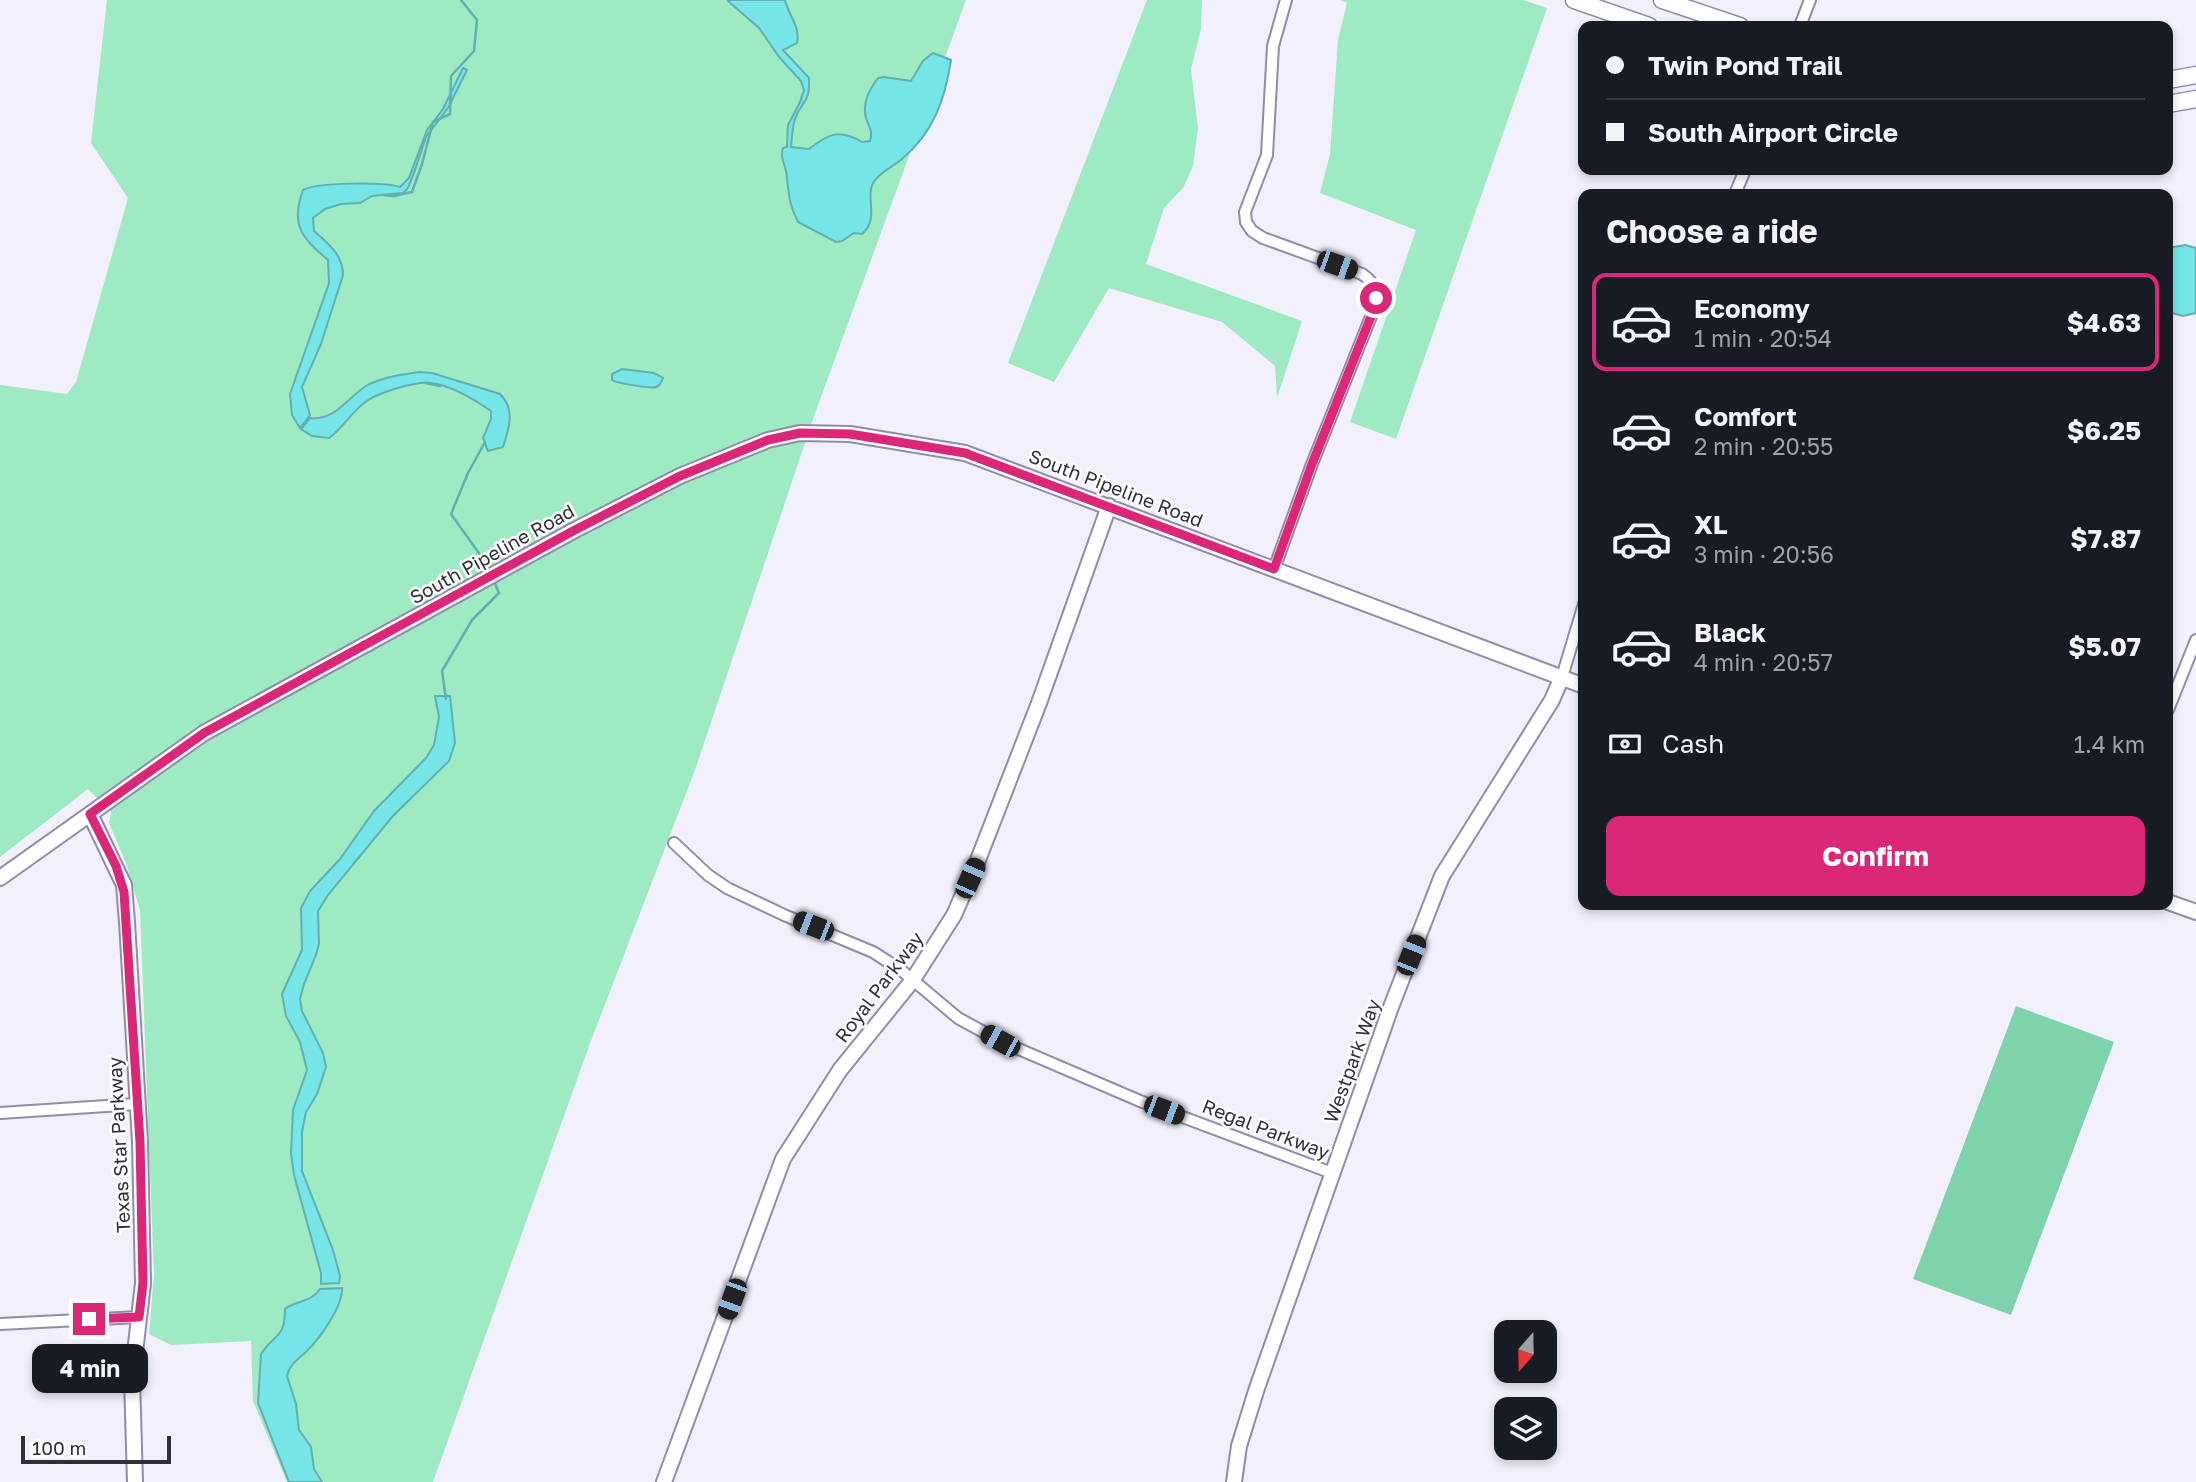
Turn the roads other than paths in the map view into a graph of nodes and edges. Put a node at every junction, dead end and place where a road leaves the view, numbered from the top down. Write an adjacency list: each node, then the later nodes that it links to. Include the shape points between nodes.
1 (1286, 0): 13 (street, via 1273,46 1268,155 1245,222 1263,238 1371,279 1376,298)
2 (1574, 0): 5 (main road)
3 (1662, 0): 6 (main road)
4 (1810, 0): 7 (street)
5 (1635, 21)
6 (1725, 21)
7 (1802, 21)
8 (2196, 75): 9 (main road)
9 (2173, 79)
10 (2196, 99): 11 (main road)
11 (2173, 103)
12 (1110, 506): 13 (street, South Pipeline Road); 19 (street, South Pipeline Road, via 965,453 877,437 816,432 768,440 680,476 573,531 204,733); 24 (street, Royal Parkway, via 978,860 954,915)
13 (1274, 569): 16 (street, South Pipeline Road)
14 (1578, 624): 16 (street)
15 (2196, 640): 18 (street)
16 (1562, 677): 17 (street, South Pipeline Road); 27 (street, Westpark Way, via 1442,876)
17 (1578, 683)
18 (2173, 698)
19 (90, 814): 21 (street, South Pipeline Road); 25 (street, Texas Star Parkway, via 124,885)
20 (674, 843): 24 (street, Regal Parkway, via 727,888 873,952)
21 (0, 878)
22 (2173, 904): 23 (street)
23 (2196, 912)
24 (912, 981): 27 (street, Regal Parkway, via 958,1018 1000,1041 1140,1101); 31 (street, Royal Parkway, via 840,1070 783,1160)
25 (137, 1104): 26 (street); 28 (street, Texas Star Parkway, via 143,1283)
26 (0, 1113)
27 (1332, 1173): 32 (street, Westpark Way, via 1257,1388 1239,1446)
28 (139, 1317): 29 (street); 30 (street, Texas Star Parkway, via 132,1379)
29 (0, 1324)
30 (135, 1482)
31 (664, 1482)
32 (1234, 1482)

